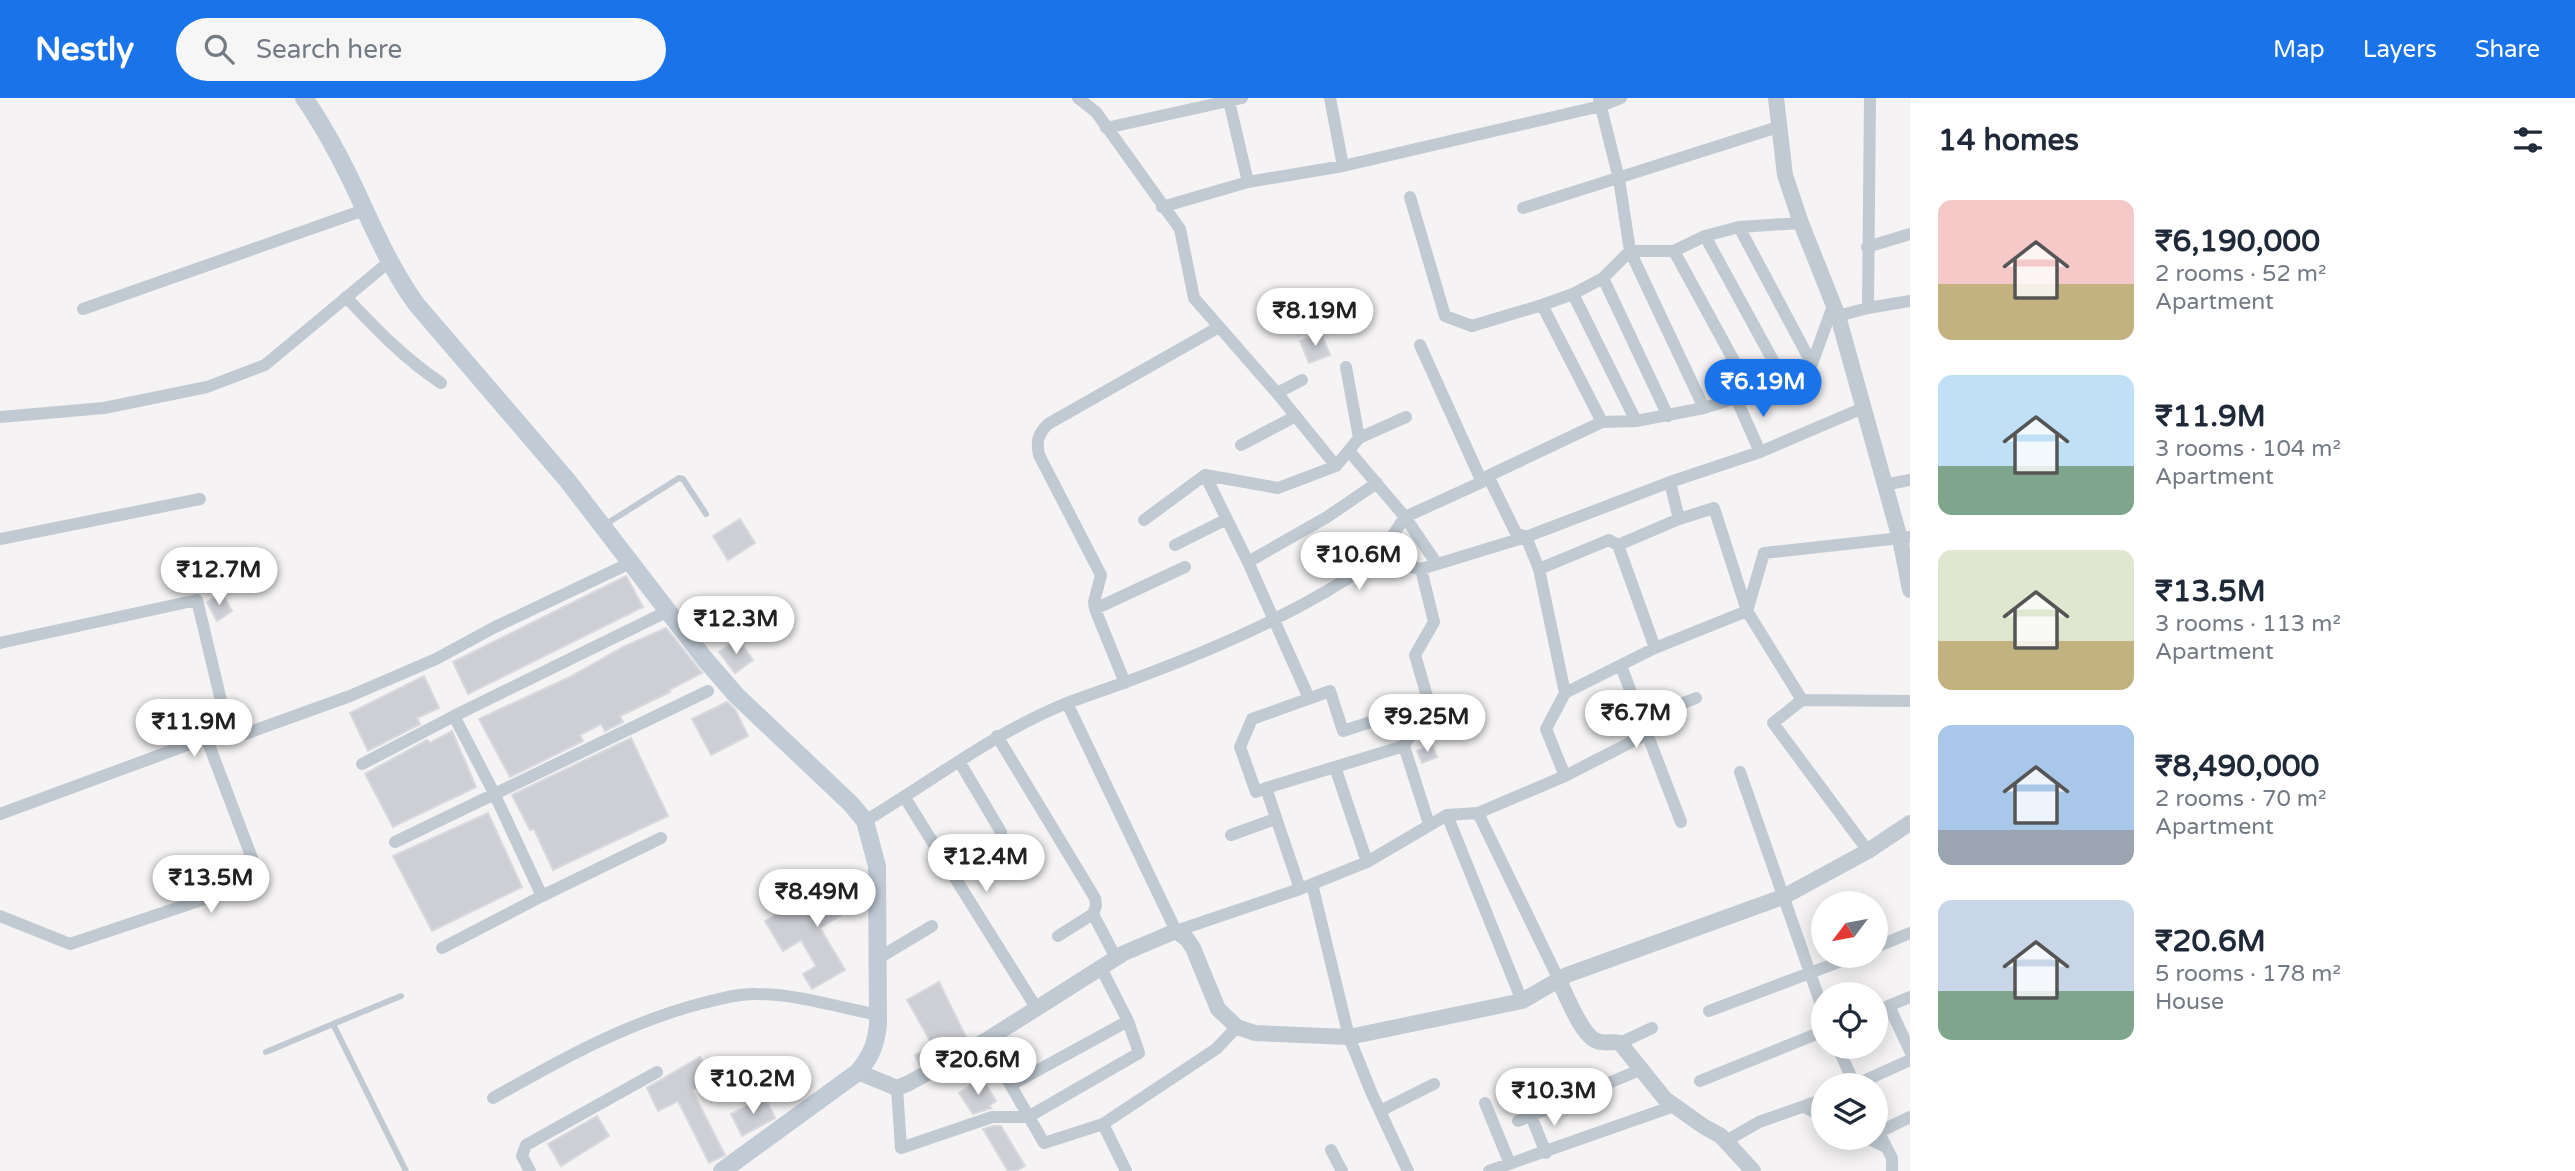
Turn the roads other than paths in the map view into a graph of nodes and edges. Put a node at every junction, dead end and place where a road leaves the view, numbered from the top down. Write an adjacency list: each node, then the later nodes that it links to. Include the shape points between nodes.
1 (304, 98): 17 (main road, via 349,174)
2 (1078, 98): 10 (street, via 1096,112)
3 (1330, 98): 11 (street)
4 (1621, 98): 8 (street)
5 (1776, 98): 9 (street)
6 (1870, 98): 22 (street)
7 (1235, 100): 10 (street); 13 (street)
8 (1600, 102): 11 (street); 12 (street)
9 (1778, 127): 12 (street); 18 (street, via 1785,175)
10 (1106, 128): 15 (street)
11 (1343, 166): 13 (street)
12 (1619, 179): 16 (street); 23 (street)
13 (1248, 182): 15 (street)
14 (1410, 197): 30 (street, via 1446,316 1472,326)
15 (1162, 207): 34 (street, via 1180,229 1194,298)
16 (1522, 208)
17 (364, 210): 25 (main road); 32 (street)
18 (1801, 223): 19 (street); 33 (street)
19 (1739, 227): 21 (street); 36 (street)
20 (1910, 234): 22 (street)
21 (1705, 236): 24 (street); 38 (street)
22 (1867, 247): 31 (street)
23 (1630, 251): 24 (street); 26 (street); 44 (street)
24 (1674, 251): 41 (street)
25 (390, 261): 28 (street); 69 (main road, via 417,305 567,480)
26 (1603, 278): 27 (street); 48 (street)
27 (1573, 294): 30 (street); 50 (street)
28 (346, 297): 40 (street, via 386,340); 46 (street, via 265,365 207,387 104,408)
29 (1910, 301): 31 (street)
30 (1542, 305): 51 (street)
31 (1868, 308): 33 (street)
32 (83, 309)
33 (1836, 310): 36 (street); 45 (street)
34 (1219, 327): 42 (street); 83 (street, via 1048,424 1040,433 1036,443 1039,455 1101,575)
35 (1420, 345): 58 (street)
36 (1812, 364): 38 (street)
37 (1346, 368): 52 (street)
38 (1782, 377): 41 (street)
39 (1302, 380): 42 (street)
40 (441, 383)
41 (1751, 392): 43 (street)
42 (1277, 393): 47 (street)
43 (1736, 398): 44 (street); 55 (street)
44 (1704, 408): 48 (street)
45 (1863, 408): 55 (street); 62 (street)
46 (0, 416)
47 (1296, 416): 53 (street); 56 (street)
48 (1668, 416): 50 (street)
49 (1406, 417): 52 (street)
50 (1636, 421): 51 (street)
51 (1602, 422): 58 (street)
52 (1359, 438): 54 (street)
53 (1241, 444)
54 (1349, 451): 56 (street); 61 (street)
55 (1760, 452): 60 (street)
56 (1336, 466): 57 (street, via 1278,488)
57 (1205, 475): 67 (street); 68 (street)
58 (1485, 479): 65 (street); 70 (street, via 1516,533)
59 (1910, 480): 62 (street)
60 (1670, 482): 66 (street); 70 (street)
61 (1377, 483): 65 (street); 76 (street)
62 (1884, 485): 71 (street)
63 (200, 499): 72 (street)
64 (706, 514): 69 (lane, via 679,478)
65 (1405, 517): 75 (street); 78 (street)
66 (1679, 519): 74 (street); 85 (street, via 1714,508)
67 (1144, 520)
68 (1226, 520): 73 (street); 76 (street)
69 (601, 527): 77 (main road)
70 (1526, 537): 78 (street); 81 (street)
71 (1905, 538): 82 (street); 85 (street, via 1764,553)
72 (0, 539)
73 (1175, 545)
74 (1618, 545): 81 (street, via 1609,540); 88 (street)
75 (1376, 559): 80 (street); 86 (street, via 1334,589)
76 (1248, 562): 86 (street)
77 (630, 563): 84 (main road); 101 (street, via 350,696 245,734)
78 (1437, 564): 80 (street)
79 (1185, 566): 83 (street)
80 (1421, 569): 98 (street, via 1434,622 1415,655)
81 (1539, 569): 92 (street)
82 (1910, 590)
83 (1095, 609): 90 (street)
84 (668, 611): 99 (street); 118 (main road, via 736,695)
85 (1748, 611): 88 (street); 95 (street)
86 (1274, 620): 90 (street); 93 (street)
87 (0, 643): 101 (street, via 197,600)
88 (1655, 648): 89 (street)
89 (1621, 666): 92 (street); 100 (street)
90 (1125, 683): 97 (street)
91 (708, 691): 112 (street)
92 (1565, 693): 110 (street, via 1546,729)
93 (1310, 698): 98 (street, via 1330,691 1343,731); 111 (street, via 1252,719 1240,747 1256,792)
94 (1696, 698): 100 (street)
95 (1802, 700): 96 (street); 126 (street, via 1773,723)
96 (1910, 701)
97 (1067, 703): 103 (street); 134 (street)
98 (1429, 703): 105 (street)
99 (454, 716): 107 (street); 112 (street)
100 (1641, 720): 102 (street)
101 (228, 730): 104 (street)
102 (1647, 734): 110 (street); 119 (street)
103 (998, 736): 106 (street); 131 (street, via 1095,898)
104 (206, 737): 115 (street); 132 (street, via 255,866 249,884 70,944)
105 (1404, 746): 108 (street); 120 (street)
106 (959, 761): 113 (street); 122 (street)
107 (362, 764)
108 (1335, 767): 111 (street); 127 (street)
109 (1741, 772): 130 (street)
110 (1565, 775): 114 (street)
111 (1266, 788): 117 (street)
112 (494, 793): 125 (street); 129 (street)
113 (905, 798): 118 (street); 150 (street)
114 (1478, 813): 116 (street); 144 (street)
115 (0, 814)
116 (1447, 815): 120 (street); 148 (street)
117 (1275, 819): 123 (street); 128 (street)
118 (866, 821): 140 (main road, via 877,866)
119 (1681, 822)
120 (1429, 824): 127 (street)
121 (1907, 829): 126 (street)
122 (1001, 832)
123 (1231, 835)
124 (661, 838): 129 (street)
125 (395, 842)
126 (1868, 850): 130 (street)
127 (1367, 862): 128 (street)
128 (1306, 886): 134 (street); 159 (street)
129 (542, 896): 138 (street)
130 (1783, 897): 143 (street); 144 (street)
131 (1093, 914): 136 (street); 139 (street)
132 (0, 916)
133 (932, 926): 140 (street)
134 (1176, 931): 139 (street); 156 (street, via 1193,948 1218,1010)
135 (1910, 933): 137 (street)
136 (1058, 936)
137 (1888, 942)
138 (442, 948)
139 (1116, 958): 141 (street)
140 (877, 959): 152 (main road)
141 (1101, 968): 150 (street); 154 (street)
142 (1824, 968): 143 (street)
143 (1808, 974): 145 (street); 151 (street)
144 (1559, 980): 148 (street); 161 (street, via 1586,1033 1602,1043)
145 (1811, 982)
146 (401, 996): 155 (lane)
147 (1910, 997): 149 (street)
148 (1522, 1001): 159 (street)
149 (1888, 1006)
150 (1037, 1009): 160 (street)
151 (1709, 1011)
152 (878, 1014): 167 (main road, via 876,1042); 173 (street, via 775,995 753,993 721,999 666,1013 571,1054)
153 (1888, 1017): 162 (street)
154 (1129, 1021): 171 (street); 180 (street, via 1139,1053)
155 (333, 1024): 163 (lane); 192 (lane)
156 (1237, 1027): 159 (street); 184 (street, via 1216,1049)
157 (1652, 1028): 161 (street)
158 (1811, 1036): 169 (street)
159 (1349, 1037): 179 (street)
160 (985, 1041): 171 (street); 172 (street)
161 (1620, 1043): 165 (street)
162 (1910, 1051)
163 (265, 1052)
164 (1910, 1060): 168 (street)
165 (1642, 1069): 176 (street); 181 (street)
166 (656, 1072): 193 (street, via 526,1145 522,1156)
167 (858, 1072): 172 (street); 194 (main road)
168 (1881, 1073)
169 (1700, 1081)
170 (1434, 1083): 179 (street)
171 (1011, 1085): 180 (street)
172 (897, 1088): 180 (street, via 901,1148 992,1117)
173 (493, 1098)
174 (1485, 1103): 190 (street)
175 (1811, 1104): 177 (street)
176 (1674, 1106): 186 (street); 189 (street)
177 (1804, 1107): 178 (street); 186 (street, via 1759,1122)
178 (1811, 1110)
179 (1380, 1111): 197 (street)
180 (1028, 1116): 184 (street, via 1044,1143)
181 (1531, 1116): 183 (street); 189 (street)
182 (1910, 1117): 185 (street)
183 (1518, 1121)
184 (1103, 1124): 195 (street)
185 (1888, 1126)
186 (1726, 1141): 191 (street)
187 (1888, 1149): 199 (street)
188 (1331, 1150): 196 (street)
189 (1546, 1153): 190 (street)
190 (1510, 1164): 198 (street)
191 (1748, 1169)
192 (406, 1171)
193 (530, 1171)
194 (722, 1171)
195 (1126, 1171)
196 (1342, 1171)
197 (1408, 1171)
198 (1489, 1171)
199 (1892, 1171)

